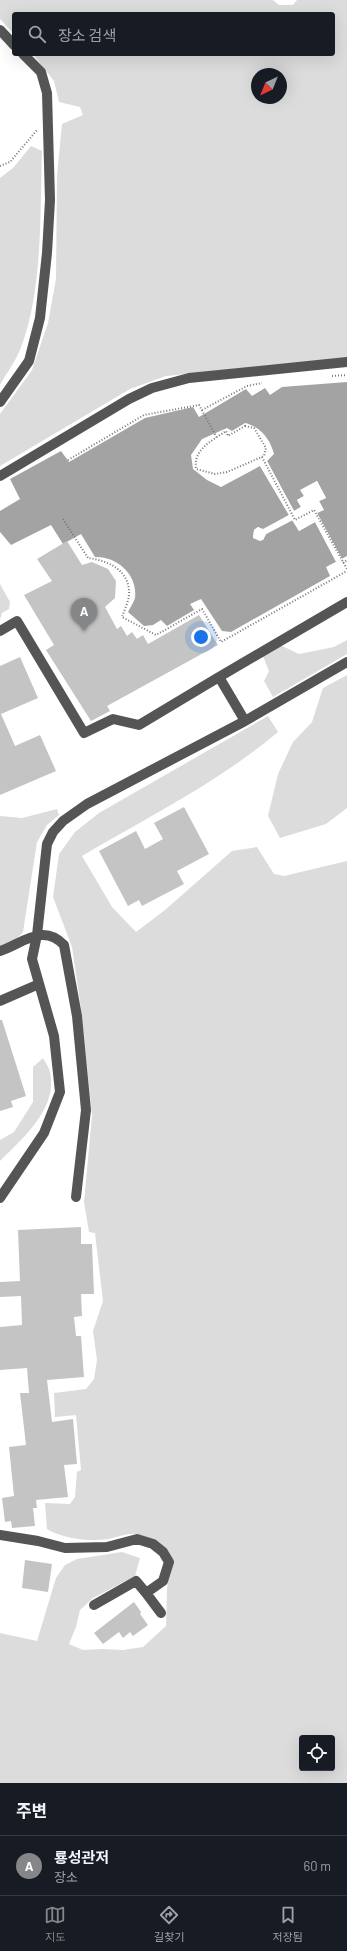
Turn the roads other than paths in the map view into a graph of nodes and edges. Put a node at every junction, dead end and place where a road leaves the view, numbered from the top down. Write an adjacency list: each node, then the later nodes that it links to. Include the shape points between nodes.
1 (0, 30): 2 (lane)
2 (12, 43)
3 (25, 56): 5 (lane, via 40,72 47,93 50,208 47,253 40,318 29,361)
4 (347, 362): 6 (lane, via 189,378 152,388 129,399)
5 (0, 402)
6 (0, 476)
7 (347, 602): 10 (lane)
8 (0, 631): 10 (lane, via 18,621 84,732 113,719 139,725)
9 (347, 662): 11 (lane)
10 (219, 677): 11 (lane)
11 (245, 721): 12 (lane, via 88,804 63,821 46,844)
12 (37, 935): 13 (lane); 14 (lane, via 32,959); 16 (lane, via 47,933 58,938 64,945 77,1016 86,1110)
13 (0, 950)
14 (39, 984): 15 (lane); 17 (lane, via 54,1036 60,1092 44,1133)
15 (0, 1000)
16 (76, 1197)
17 (0, 1198)
18 (0, 1535): 19 (lane, via 38,1540 65,1548 107,1547 137,1539 153,1544 163,1552 169,1562 163,1581)
19 (146, 1593): 20 (lane, via 136,1581); 21 (lane)
20 (94, 1605)
21 (161, 1613)

